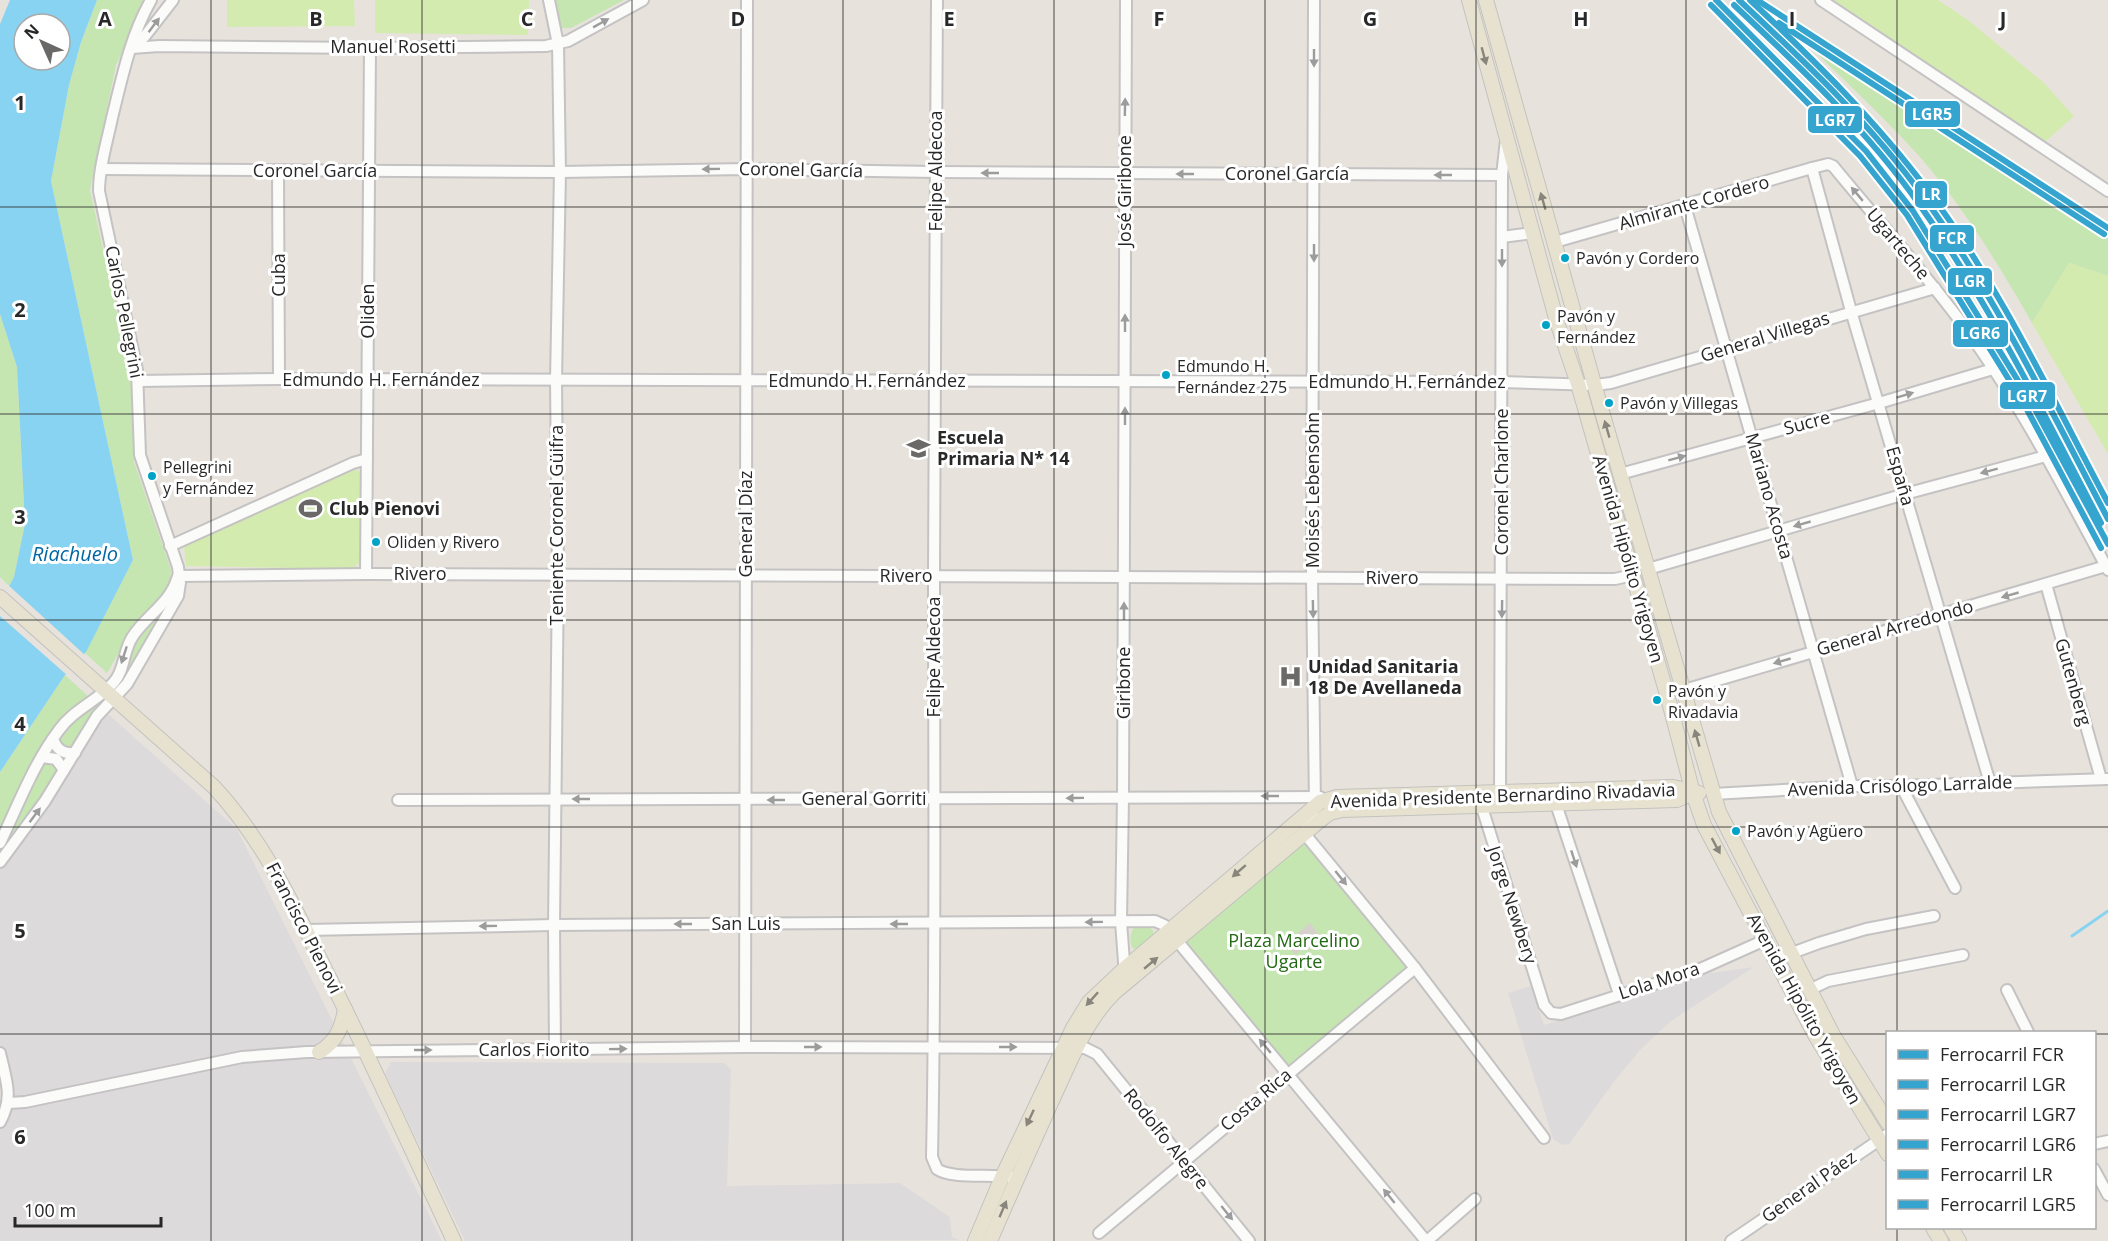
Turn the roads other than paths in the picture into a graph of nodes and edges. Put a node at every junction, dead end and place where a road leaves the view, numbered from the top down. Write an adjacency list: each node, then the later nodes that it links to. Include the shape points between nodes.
1 (151, 0): 13 (street, Carlos Pellegrini)
2 (173, 0): 13 (street, Carlos Pellegrini, one-way to 2)
3 (549, 0): 12 (street, Teniente Coronel Güifra)
4 (643, 0): 12 (street, Manuel Rosetti, one-way to 4)
5 (747, 0): 19 (street, General Díaz)
6 (937, 0): 23 (street, Felipe Aldecoa)
7 (1126, 0): 24 (street, José Giribone, one-way to 7)
8 (1314, 0): 25 (street, Moisés Lebensohn, one-way to 25)
9 (1469, 0): 15 (main road, Avenida Hipólito Yrigoyen, one-way to 15)
10 (1486, 0): 31 (main road, Avenida Hipólito Yrigoyen, one-way to 10)
11 (1821, 0): 27 (street)
12 (558, 44): 14 (street, Manuel Rosetti); 22 (street, Teniente Coronel Güifra)
13 (132, 48): 14 (street, Manuel Rosetti); 18 (street, Carlos Pellegrini)
14 (370, 48): 21 (street, Oliden)
15 (1506, 136): 26 (street, Coronel Charlone); 29 (main road, Avenida Hipólito Yrigoyen)
16 (1833, 166): 17 (street, Almirante Cordero); 32 (street, Ugarteche, one-way to 16)
17 (1812, 168): 28 (street, Almirante Cordero); 33 (street, España)
18 (101, 169): 20 (street, Coronel García); 39 (street, Carlos Pellegrini, via 99,191)
19 (747, 169): 22 (street, Coronel García, one-way to 22); 23 (street, Coronel García); 40 (street, General Díaz)
20 (278, 171): 21 (street, Coronel García); 36 (street, Cuba)
21 (368, 171): 22 (street, Coronel García); 37 (street, Oliden)
22 (560, 172): 38 (street, Teniente Coronel Güifra)
23 (936, 172): 24 (street, Coronel García, one-way to 23); 41 (street, Felipe Aldecoa)
24 (1124, 173): 25 (street, Coronel García, one-way to 24); 42 (street, José Giribone, one-way to 24)
25 (1314, 174): 26 (street, Coronel García, one-way to 25); 43 (street, Moisés Lebensohn, one-way to 43)
26 (1502, 175): 30 (street, Coronel Charlone)
27 (2108, 191)
28 (1685, 206): 31 (street, Almirante Cordero); 34 (street, Mariano Acosta)
29 (1533, 233): 30 (street); 45 (main road, Avenida Hipólito Yrigoyen)
30 (1502, 237): 44 (street, Coronel Charlone, one-way to 44)
31 (1555, 242): 46 (main road, Avenida Hipólito Yrigoyen)
32 (1935, 288): 33 (street, General Villegas); 35 (street, Ugarteche)
33 (1851, 311): 34 (street, General Villegas); 47 (street, España)
34 (1727, 349): 46 (street, General Villegas); 48 (street, Mariano Acosta)
35 (1993, 369): 47 (street, Sucre, one-way to 35); 49 (street, Ugarteche)
36 (279, 379): 37 (street, Edmundo H. Fernández); 39 (street, Edmundo H. Fernández)
37 (368, 380): 38 (street, Edmundo H. Fernández); 50 (street, Oliden)
38 (556, 380): 40 (street, Edmundo H. Fernández); 58 (street, Teniente Coronel Güifra)
39 (139, 381): 54 (street, Carlos Pellegrini, via 140,455)
40 (746, 381): 41 (street, Edmundo H. Fernández); 61 (street, General Díaz)
41 (935, 381): 42 (street, Edmundo H. Fernández); 62 (street, Felipe Aldecoa)
42 (1125, 382): 43 (street, Edmundo H. Fernández); 63 (street, Giribone, one-way to 42)
43 (1313, 382): 44 (street, Edmundo H. Fernández); 64 (street, Moisés Lebensohn)
44 (1502, 382): 45 (street, Edmundo H. Fernández); 65 (street, Coronel Charlone)
45 (1578, 384): 46 (street, Edmundo H. Fernández); 59 (main road, Avenida Hipólito Yrigoyen)
46 (1595, 385): 51 (main road, Avenida Hipólito Yrigoyen, one-way to 46)
47 (1879, 403): 48 (street, Sucre); 52 (street, España)
48 (1752, 438): 51 (street, Sucre, one-way to 48); 53 (street, Mariano Acosta)
49 (2046, 456): 52 (street, one-way to 52); 56 (street, Ugarteche)
50 (367, 459): 54 (street); 57 (street, Oliden)
51 (1620, 474): 55 (main road, Avenida Hipólito Yrigoyen)
52 (1905, 494): 53 (street, one-way to 53); 68 (street, España)
53 (1779, 530): 55 (street); 71 (street, Mariano Acosta)
54 (170, 546): 60 (street, Carlos Pellegrini)
55 (1648, 568): 72 (main road, Avenida Hipólito Yrigoyen)
56 (2107, 568): 66 (street, General Arredondo)
57 (366, 574): 58 (street, Rivero); 60 (street, Rivero)
58 (558, 575): 61 (street, Rivero); 85 (street, Teniente Coronel Güifra)
59 (1633, 575): 65 (street, Rivero, via 1615,579); 82 (main road, Avenida Hipólito Yrigoyen)
60 (178, 576): 69 (street, Carlos Pellegrini, via 172,592); 70 (street, Carlos Pellegrini, via 178,596)
61 (745, 576): 62 (street, Rivero); 88 (street, General Díaz)
62 (934, 576): 63 (street, Rivero); 86 (street, Felipe Aldecoa)
63 (1124, 577): 64 (street, Rivero); 84 (street, Giribone, one-way to 63)
64 (1312, 578): 65 (street, Rivero); 89 (street, Moisés Lebensohn, one-way to 89)
65 (1502, 579): 91 (street, Coronel Charlone, one-way to 91)
66 (2046, 584): 68 (street, General Arredondo, one-way to 68); 78 (street, Gutenberg)
67 (0, 597): 73 (main road, Francisco Pienovi)
68 (1940, 615): 71 (street, General Arredondo); 79 (street, España)
69 (134, 635): 70 (street, via 147,636); 73 (street, Carlos Pellegrini, one-way to 73)
70 (148, 646): 73 (street, Carlos Pellegrini, via 127,684)
71 (1813, 652): 72 (street, General Arredondo, one-way to 72); 80 (street, Mariano Acosta)
72 (1684, 690): 83 (main road, Avenida Hipólito Yrigoyen, one-way to 72)
73 (111, 694): 74 (street, Carlos Pellegrini, via 72,716); 75 (street, Carlos Pellegrini); 102 (main road, Francisco Pienovi, via 230,805 267,857)
74 (53, 739): 75 (street, via 61,751); 76 (street, Carlos Pellegrini)
75 (75, 753): 77 (street, Carlos Pellegrini)
76 (42, 757): 77 (street, via 56,759); 94 (street, Carlos Pellegrini)
77 (64, 770): 95 (street, Carlos Pellegrini, one-way to 77)
78 (2104, 779): 79 (street, Avenida Crisólogo Larralde)
79 (1990, 783): 81 (street, Avenida Crisólogo Larralde)
80 (1852, 786): 81 (street, Avenida Crisólogo Larralde); 83 (street, Avenida Crisólogo Larralde)
81 (1901, 786): 96 (street)
82 (1692, 793): 83 (main road, Avenida Crisólogo Larralde); 91 (main road, Avenida Presidente Bernardino Rivadavia, via 1673,787); 92 (main road, Avenida Presidente Bernardino Rivadavia, via 1677,800); 104 (main road, Avenida Hipólito Yrigoyen, one-way to 104, via 1704,825)
83 (1713, 794): 105 (main road, Avenida Hipólito Yrigoyen)
84 (1123, 797): 86 (street, General Gorriti, one-way to 86); 89 (street, General Gorriti, one-way to 84); 98 (street, Giribone)
85 (556, 799): 87 (street, General Gorriti); 88 (street, General Gorriti, one-way to 85); 101 (street, Teniente Coronel Güifra)
86 (935, 799): 88 (street, General Gorriti, one-way to 88); 100 (street, Felipe Aldecoa)
87 (398, 800)
88 (745, 800): 99 (street, General Díaz)
89 (1320, 800): 90 (main road, Avenida Presidente Bernardino Rivadavia); 93 (street, Moisés Lebensohn); 103 (main road, Avenida Presidente Bernardino Rivadavia, one-way to 103)
90 (1480, 800): 91 (main road, Avenida Presidente Bernardino Rivadavia); 93 (main road, Avenida Presidente Bernardino Rivadavia, via 1336,811); 115 (street, Jorge Newbery, via 1544,1005)
91 (1500, 800): 92 (main road, Avenida Presidente Bernardino Rivadavia)
92 (1556, 804): 113 (street, one-way to 113)
93 (1304, 833): 103 (main road, Avenida Presidente Bernardino Rivadavia); 108 (street, one-way to 108)
94 (0, 843)
95 (0, 862)
96 (1955, 888)
97 (1934, 916): 105 (street, via 1866,929)
98 (1120, 921): 100 (street, San Luis, one-way to 100); 103 (street, San Luis, via 1155,921); 109 (street, Giribone)
99 (745, 924): 100 (street, San Luis, one-way to 99); 101 (street, San Luis, one-way to 101); 117 (street, General Díaz)
100 (933, 924): 118 (street, Felipe Aldecoa)
101 (554, 925): 102 (street, San Luis, one-way to 102); 121 (street, Teniente Coronel Güifra)
102 (306, 930): 114 (main road, Francisco Pienovi)
103 (1173, 936): 109 (main road, Avenida Presidente Bernardino Rivadavia); 110 (main road, Avenida Presidente Bernardino Rivadavia, one-way to 103); 124 (street, one-way to 103)
104 (1765, 940): 107 (main road, Avenida Hipólito Yrigoyen); 113 (street, Lola Mora, via 1698,970)
105 (1790, 954): 107 (street); 111 (main road, Avenida Hipólito Yrigoyen)
106 (1963, 955): 111 (street, via 1828,981)
107 (1776, 959): 128 (main road, Avenida Hipólito Yrigoyen, via 1826,1055)
108 (1415, 968): 124 (street, Costa Rica); 129 (street)
109 (1124, 969): 110 (street, Giribone); 119 (main road, Avenida Presidente Bernardino Rivadavia, one-way to 119, via 1080,1013)
110 (1126, 984): 119 (main road, Avenida Presidente Bernardino Rivadavia, via 1096,1013)
111 (1809, 990): 126 (main road, Avenida Hipólito Yrigoyen)
112 (2007, 990): 116 (street)
113 (1619, 994): 115 (street, Lola Mora, via 1561,1014)
114 (345, 1009): 120 (main road, Francisco Pienovi); 122 (main road, via 337,1036)
115 (1551, 1013)
116 (2028, 1031)
117 (745, 1047): 118 (street, Carlos Fiorito, one-way to 118); 121 (street, Carlos Fiorito, one-way to 117)
118 (934, 1047): 119 (street, Carlos Fiorito, one-way to 119); 132 (street, Felipe Aldecoa, via 932,1157 937,1169 948,1174)
119 (1071, 1047): 130 (street, Rodolfo Alegre, via 1097,1054); 132 (main road, Avenida Presidente Bernardino Rivadavia)
120 (365, 1050): 121 (street, Carlos Fiorito, one-way to 121); 122 (street, Carlos Fiorito); 136 (main road, Francisco Pienovi)
121 (555, 1051)
122 (319, 1052): 125 (street, Carlos Fiorito, via 242,1057)
123 (0, 1053): 125 (street)
124 (1289, 1073): 130 (street, Costa Rica); 140 (street, one-way to 124)
125 (9, 1103): 127 (street)
126 (1886, 1121)
127 (0, 1122)
128 (1883, 1137): 141 (street, General Páez)
129 (1544, 1138)
130 (1184, 1161): 135 (street, Costa Rica); 139 (street, Rodolfo Alegre, one-way to 139)
131 (2096, 1173): 133 (street)
132 (1010, 1176): 137 (main road, Avenida Presidente Bernardino Rivadavia); 138 (main road, Avenida Presidente Bernardino Rivadavia, one-way to 132)
133 (2108, 1195)
134 (1475, 1199): 140 (street)
135 (1099, 1233)
136 (454, 1241)
137 (975, 1241)
138 (990, 1241)
139 (1249, 1241)
140 (1427, 1241)
141 (1731, 1241)

